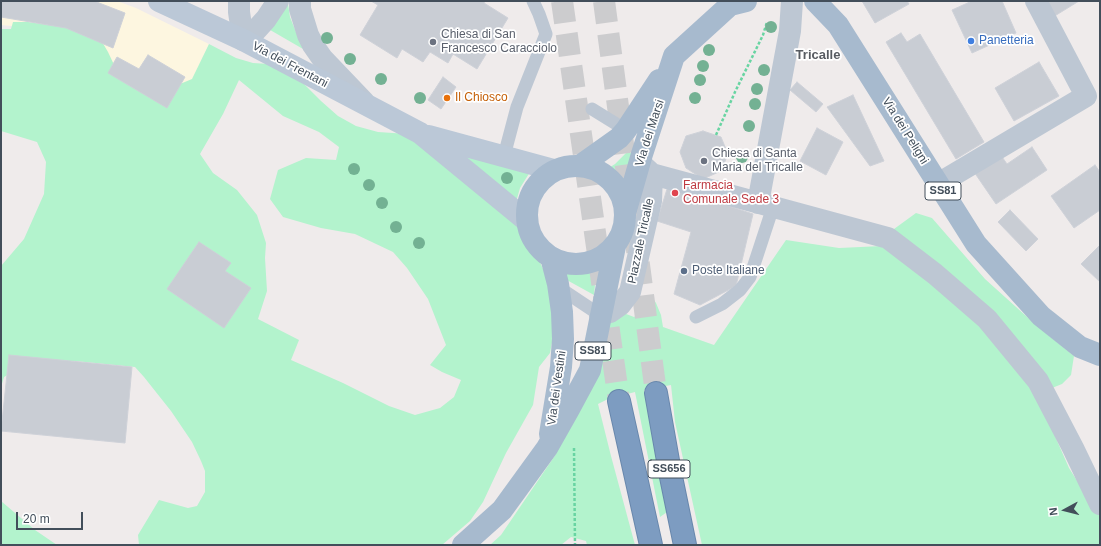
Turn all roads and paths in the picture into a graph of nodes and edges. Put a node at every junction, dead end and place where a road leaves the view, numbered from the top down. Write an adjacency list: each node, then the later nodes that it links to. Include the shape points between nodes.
1 (159, 1): 12 (main road, Via dei Frentani)
2 (239, 1): 12 (street)
3 (278, 1): 12 (street, via 266,19)
4 (300, 1): 15 (street, via 300,9 313,45 322,58)
5 (533, 1): 20 (lane, via 546,34 517,107)
6 (715, 1): 13 (main road, Via dei Marsi / SS81)
7 (746, 1): 13 (main road, Via dei Marsi, via 730,6)
8 (792, 1): 25 (street)
9 (815, 1): 24 (main road, Via dei Peligni / SS81, via 838,25)
10 (1036, 1): 14 (street)
11 (767, 20): 19 (path, via 763,35)
12 (243, 40): 15 (main road, Via dei Frentani)
13 (674, 56): 17 (main road, Via dei Marsi / SS81); 22 (main road, Via dei Marsi / SS81)
14 (1093, 92): 24 (street)
15 (368, 106): 18 (main road, Via dei Frentani)
16 (592, 109): 17 (lane)
17 (626, 130): 21 (main road, Via dei Marsi / SS81, via 619,138)
18 (420, 133): 20 (main road, Via dei Frentani); 27 (main road, Via dei Frentani)
19 (716, 135)
20 (504, 156): 23 (main road, Via dei Frentani)
21 (581, 165): 23 (main road, SS81, via 567,165); 26 (main road, SS81, via 597,169 611,179 621,193)
22 (646, 168): 25 (street); 26 (main road, Via dei Marsi / SS81); 31 (street, Piazzale Tricalle, via 651,201 630,292 620,305)
23 (554, 170): 27 (main road, SS81, via 532,191 527,206)
24 (938, 184): 33 (main road, Via dei Peligni / SS81, via 976,244 1041,316 1080,346)
25 (766, 205): 32 (lane, via 750,277 728,300); 38 (street, via 888,238 987,319 1038,381)
26 (626, 210): 28 (main road, SS81, via 626,223)
27 (527, 221): 29 (main road, SS81, via 531,236)
28 (615, 246): 29 (main road, SS81, via 605,256 592,262 564,263); 31 (main road, Via dei Vestini / SS81)
29 (551, 257): 30 (main road, Via dei Vestini / SS81)
30 (558, 287): 31 (lane); 37 (main road, Via dei Vestini / SS81, via 562,312 562,367)
31 (600, 315): 37 (main road, Via dei Vestini / SS81, via 590,370)
32 (696, 317)
33 (1100, 354)
34 (656, 393): 42 (highway, SS656)
35 (619, 401): 41 (highway, SS656)
36 (574, 444): 40 (path)
37 (547, 448): 39 (main road, Via dei Vestini / SS81, via 502,510)
38 (1100, 504)
39 (463, 545)
40 (575, 545)
41 (651, 545)
42 (685, 545)

